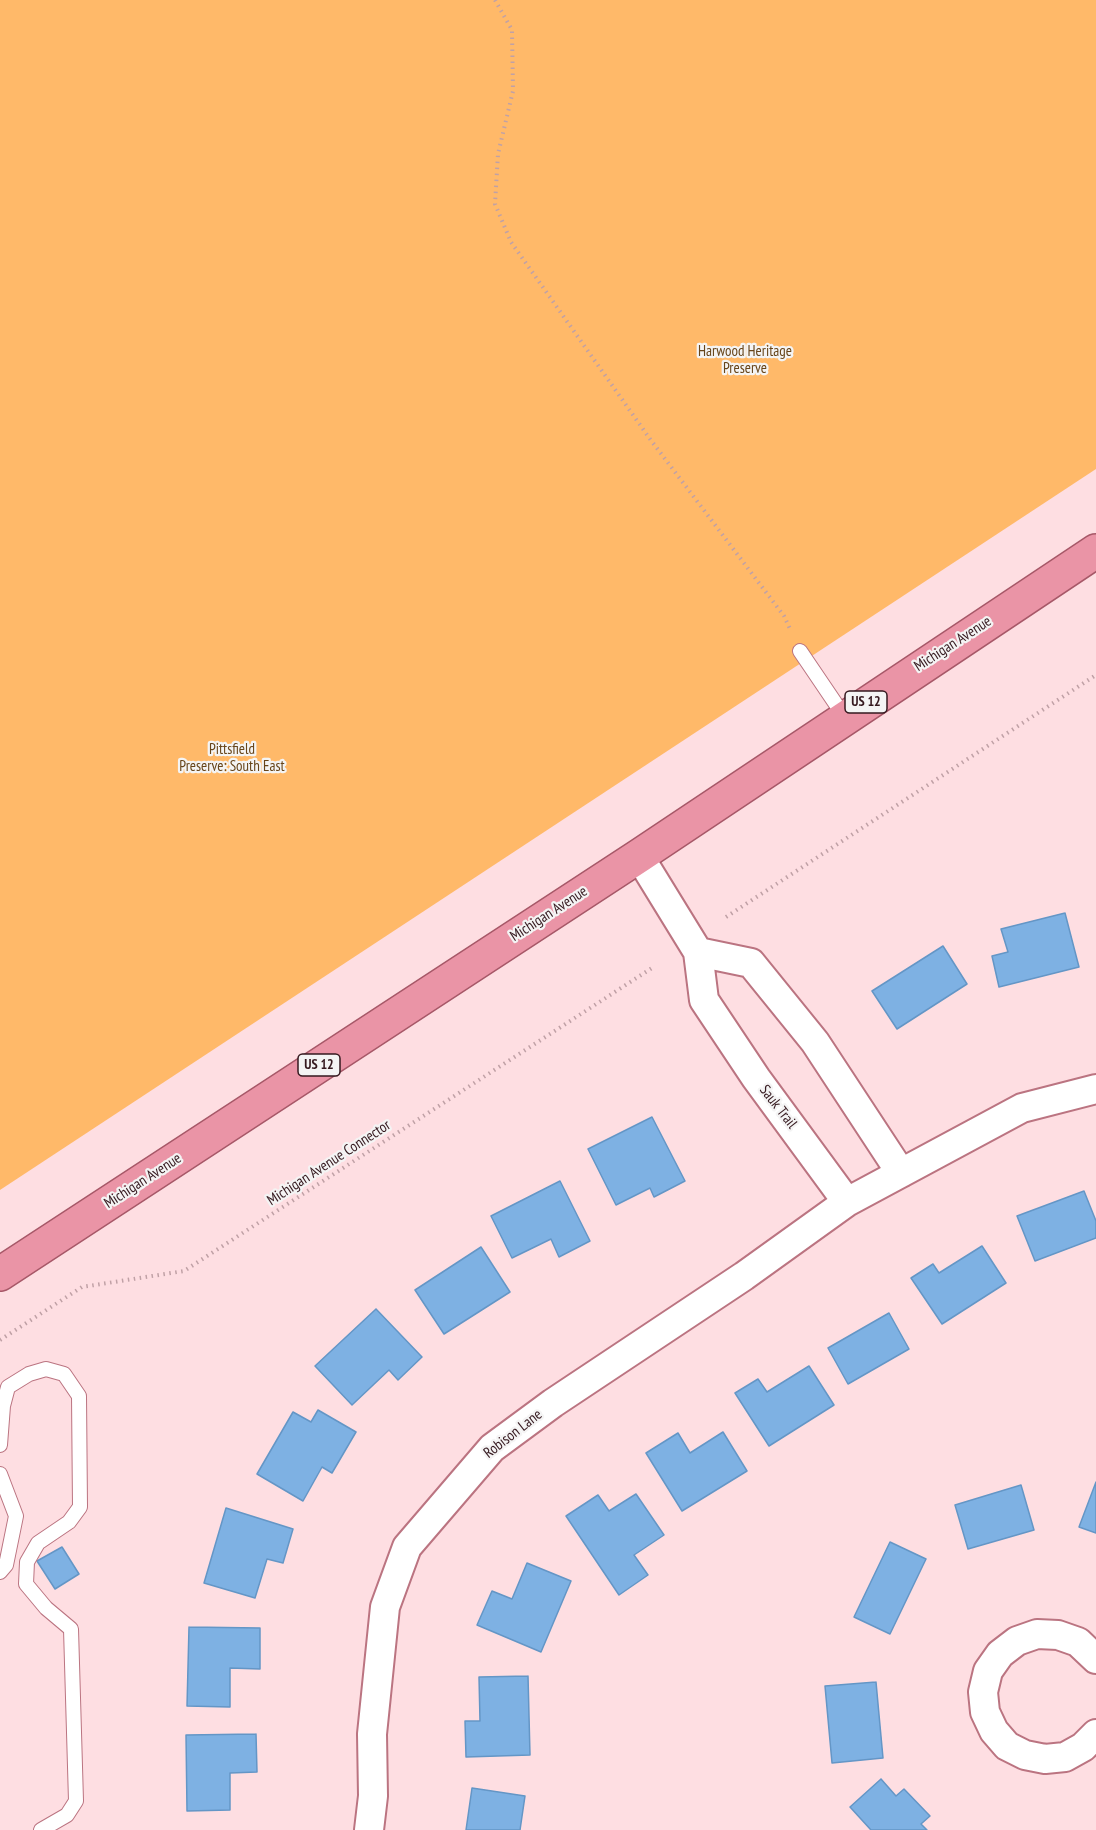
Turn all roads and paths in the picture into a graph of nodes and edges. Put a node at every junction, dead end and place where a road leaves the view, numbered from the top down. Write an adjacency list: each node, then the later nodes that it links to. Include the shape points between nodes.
1 (495, 0): 3 (path, via 512,30 513,91 498,154 495,204 511,242 650,439 784,616)
2 (1096, 551): 5 (highway, Michigan Avenue / US 12)
3 (800, 651): 5 (lane)
4 (1096, 675): 7 (path)
5 (844, 716): 6 (highway, Michigan Avenue / US 12)
6 (639, 856): 8 (street, Sauk Trail); 13 (highway, Michigan Avenue / US 12)
7 (726, 917)
8 (698, 952): 11 (street, via 751,963 815,1042); 12 (street, Sauk Trail, via 704,1000)
9 (655, 966): 14 (path, Michigan Avenue Connector, via 184,1271 82,1287)
10 (1096, 1089): 11 (street, via 1022,1108)
11 (901, 1173): 12 (street)
12 (847, 1202): 21 (street, Robison Lane, via 492,1448 407,1547 385,1607 372,1734 374,1796)
13 (0, 1274)
14 (0, 1340)
15 (0, 1445): 20 (lane, via 8,1387 46,1369 64,1374 79,1396 80,1507 69,1522 38,1543 27,1562 26,1584 71,1629 76,1801 67,1815)
16 (0, 1474): 17 (lane, via 15,1516 6,1565)
17 (0, 1572)
18 (1096, 1659): 19 (street, via 1078,1642 1058,1635 1037,1634 1017,1641 1000,1654 988,1671 983,1692 985,1712 994,1731 1007,1746 1025,1755 1065,1757)
19 (1096, 1734)
20 (41, 1830)
21 (369, 1830)

